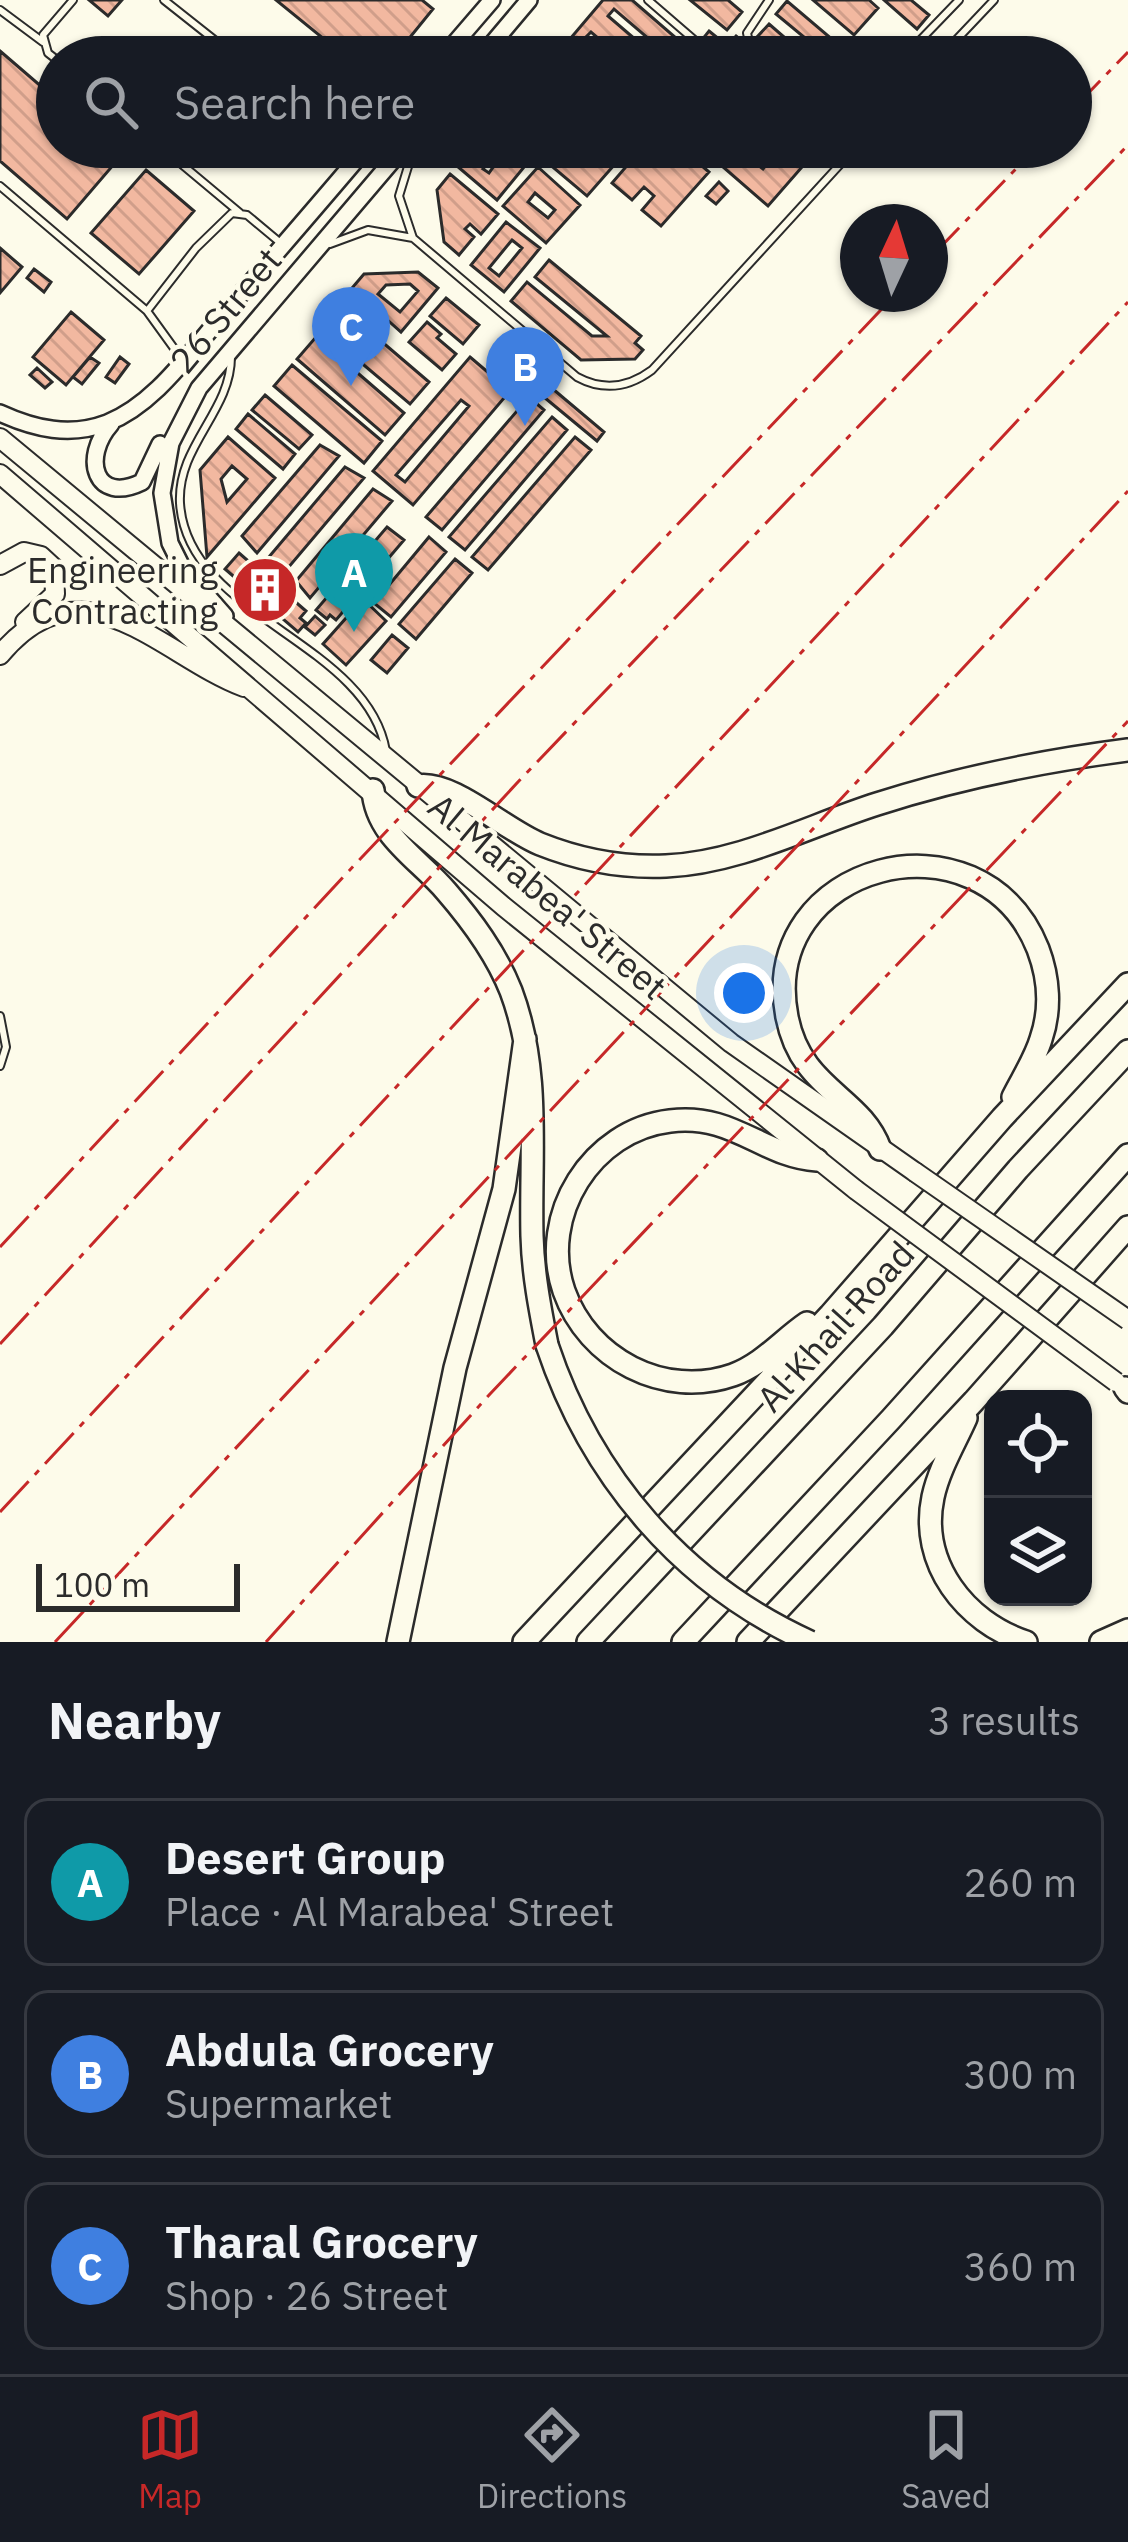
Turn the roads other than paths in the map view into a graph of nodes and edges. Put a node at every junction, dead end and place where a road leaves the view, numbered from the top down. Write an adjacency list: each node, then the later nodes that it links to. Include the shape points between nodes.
1 (73, 0): 10 (lane)
2 (164, 0): 11 (lane)
3 (492, 0): 12 (street)
4 (529, 0): 13 (street)
5 (648, 0): 14 (lane)
6 (770, 0): 15 (lane)
7 (959, 0): 16 (lane)
8 (994, 0): 17 (lane)
9 (0, 10): 18 (lane)
10 (43, 36)
11 (209, 36)
12 (461, 36)
13 (499, 36)
14 (690, 36)
15 (748, 36)
16 (924, 36)
17 (960, 36)
18 (36, 37)
19 (186, 168): 25 (lane)
20 (343, 168): 27 (street, 26 Street)
21 (390, 168): 28 (street, 26 Street)
22 (405, 168): 26 (lane, via 399,196)
23 (837, 168): 26 (lane, via 652,370 615,386 577,377)
24 (0, 186): 29 (lane)
25 (240, 213): 27 (lane); 29 (lane, via 226,215)
26 (413, 238): 28 (lane, via 368,230)
27 (284, 245): 31 (street, 26 Street)
28 (312, 257): 30 (street, 26 Street)
29 (147, 311): 31 (lane)
30 (231, 351): 32 (street, 26 Street); 43 (lane, via 227,385 183,468 186,531 211,572 362,697)
31 (183, 361): 34 (street, 26 Street)
32 (199, 388): 34 (street, via 173,417 148,474 130,488 108,484 94,469 98,439); 40 (street, 26 Street, via 166,459 165,526 182,567)
33 (0, 413): 34 (street, 26 Street, via 68,432)
34 (116, 419)
35 (0, 438): 40 (main road, Al Marabea' Street)
36 (0, 475): 41 (main road, Al Marabea' Street)
37 (0, 565): 38 (main road, via 33,553 56,577 55,594)
38 (16, 636): 39 (main road); 41 (main road, via 59,616 110,616)
39 (0, 655)
40 (258, 655): 43 (main road, Al Marabea' Street)
41 (257, 692): 45 (main road, Al Marabea' Street)
42 (1128, 750): 44 (highway, via 961,781 672,866 563,852 442,787)
43 (387, 760): 44 (main road, Al Marabea' Street)
44 (418, 785): 52 (main road, Al Marabea' Street, via 731,1042)
45 (373, 790): 48 (highway, via 381,823 490,949); 54 (main road, Al Marabea' Street)
46 (1128, 984): 51 (highway)
47 (0, 1016): 50 (lane)
48 (525, 1039): 61 (highway, via 504,1189 455,1368); 66 (highway, bridge, via 535,1274 548,1345 580,1426 667,1545 753,1612)
49 (1128, 1051): 63 (highway, Al Khail Road)
50 (0, 1066)
51 (1002, 1118): 52 (highway, via 1046,1014 1048,989 1033,938 1019,914 976,879 951,869 892,867 863,875 817,908 791,950 784,994 801,1058); 56 (highway)
52 (880, 1149): 57 (main road, Al Marabea' Street, bridge)
53 (1128, 1155): 64 (highway)
54 (817, 1160): 56 (highway, via 718,1123 640,1127 578,1178 558,1259 563,1289 595,1340 656,1378 731,1376); 58 (main road, Al Marabea' Street, bridge)
55 (1128, 1227): 59 (highway)
56 (830, 1315): 62 (highway)
57 (1128, 1320)
58 (1124, 1388)
59 (974, 1401): 65 (highway); 67 (highway, via 934,1494 933,1546 958,1597 980,1619)
60 (1128, 1630): 68 (highway)
61 (398, 1642)
62 (524, 1642)
63 (588, 1642)
64 (683, 1642)
65 (748, 1642)
66 (810, 1642)
67 (1026, 1642)
68 (1101, 1642)

